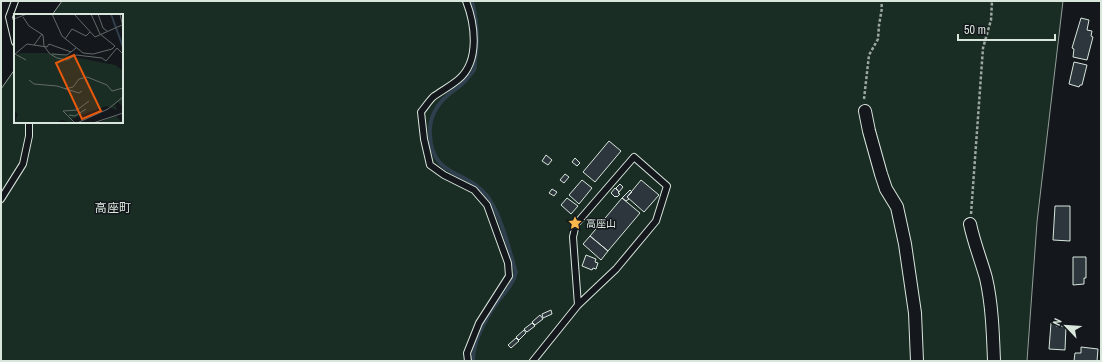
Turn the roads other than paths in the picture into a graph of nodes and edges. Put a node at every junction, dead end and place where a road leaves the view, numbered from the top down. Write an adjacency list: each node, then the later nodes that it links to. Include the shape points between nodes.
1 (15, 1): 3 (lane, via 9,17)
2 (466, 1): 9 (lane, via 472,16 474,45 468,68 459,79 432,98 421,112 430,165 474,190 487,205 508,263 509,276 479,324 467,353)
3 (14, 38)
4 (865, 111): 11 (street, via 881,174 886,189 897,207 905,244 915,313)
5 (29, 123): 6 (lane, via 23,164)
6 (1, 199)
7 (970, 224): 12 (street, via 986,278)
8 (578, 305): 8 (lane, via 616,268 656,221 667,186 634,157 576,224 573,237); 10 (lane)
9 (468, 361)
10 (533, 361)
11 (917, 361)
12 (994, 361)

